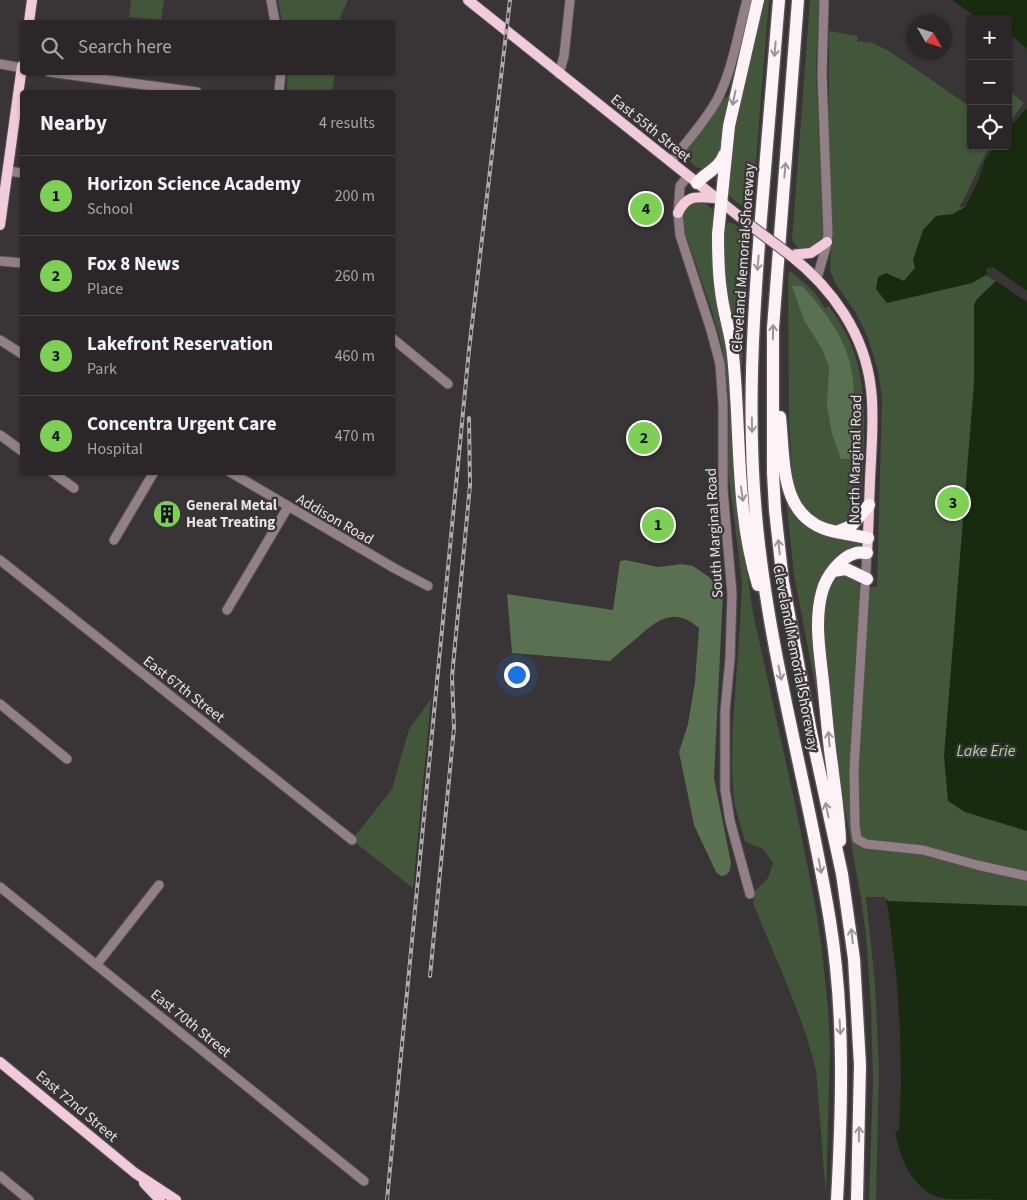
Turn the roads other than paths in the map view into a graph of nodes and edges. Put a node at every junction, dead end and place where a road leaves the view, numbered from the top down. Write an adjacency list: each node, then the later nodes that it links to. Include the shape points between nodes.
1 (32, 0): 10 (main road)
2 (271, 0): 11 (street)
3 (468, 0): 14 (main road, East 55th Street)
4 (570, 0): 14 (street)
5 (747, 0): 21 (street, via 722,89 706,117)
6 (758, 0): 20 (highway, one-way to 20)
7 (779, 0): 55 (highway, Cleveland Memorial Shoreway, one-way to 55, via 756,282 751,396 752,471)
8 (798, 0): 36 (highway, Cleveland Memorial Shoreway, one-way to 8)
9 (824, 0): 28 (street, via 822,75)
10 (28, 20)
11 (275, 20)
12 (0, 64): 13 (street)
13 (20, 67)
14 (559, 74): 21 (main road, East 55th Street)
15 (21, 75): 22 (main road)
16 (71, 75): 18 (street)
17 (281, 75): 19 (street)
18 (182, 90)
19 (279, 90)
20 (725, 152): 24 (highway, via 717,167); 25 (highway)
21 (671, 162): 24 (main road, East 55th Street)
22 (8, 171): 23 (street); 27 (main road)
23 (20, 173)
24 (693, 180): 25 (main road, East 55th Street); 26 (street, South Marginal Road, via 680,186)
25 (719, 200): 26 (main road, via 689,199); 29 (main road, East 55th Street, bridge); 55 (highway, one-way to 55, via 719,269 733,352 739,476 753,569)
26 (678, 213): 63 (street, South Marginal Road, via 681,240 712,330 720,364 723,490 732,594 725,711 725,789 730,822)
27 (0, 225)
28 (827, 242): 29 (main road, via 818,250); 32 (street)
29 (793, 258): 32 (main road, East 55th Street)
30 (0, 261): 31 (street)
31 (20, 263)
32 (817, 278): 44 (main road, North Marginal Road, via 851,324 870,379)
33 (0, 340): 35 (street)
34 (395, 340): 37 (street)
35 (20, 353)
36 (773, 359): 46 (highway, via 791,496 807,520); 59 (highway, Cleveland Memorial Shoreway, one-way to 36, via 810,732 783,582 773,473)
37 (448, 384)
38 (0, 435): 39 (street)
39 (20, 450)
40 (56, 475): 43 (street)
41 (152, 475): 48 (street)
42 (235, 475): 45 (street, Addison Road)
43 (74, 488)
44 (869, 505): 46 (highway, via 851,526); 47 (main road, North Marginal Road)
45 (288, 507): 53 (street, Addison Road); 54 (street)
46 (836, 532): 47 (highway)
47 (868, 538): 49 (main road, North Marginal Road)
48 (114, 540)
49 (867, 553): 51 (highway, via 852,555); 52 (street, North Marginal Road)
50 (0, 560): 58 (street, East 67th Street)
51 (833, 571): 52 (highway, via 846,568); 59 (highway, one-way to 51, via 839,812 818,629 821,595)
52 (866, 579): 60 (street, North Marginal Road, via 853,795 858,838 870,845 917,848)
53 (428, 586)
54 (227, 610)
55 (770, 625): 72 (highway, Cleveland Memorial Shoreway, one-way to 72, via 819,860 838,977 842,1090)
56 (0, 704): 57 (street)
57 (68, 759)
58 (352, 840)
59 (842, 874): 73 (highway, Cleveland Memorial Shoreway, one-way to 59, via 860,1056 854,958)
60 (1027, 876)
61 (160, 885): 64 (street)
62 (0, 887): 64 (street, East 70th Street)
63 (750, 894)
64 (97, 964): 68 (street, East 70th Street)
65 (0, 1062): 66 (main road, East 72nd Street)
66 (135, 1173): 69 (main road, East 72nd Street); 71 (main road, East 72nd Street)
67 (0, 1176): 70 (street)
68 (364, 1181)
69 (174, 1199)
70 (29, 1200)
71 (160, 1200)
72 (838, 1200)
73 (857, 1200)

